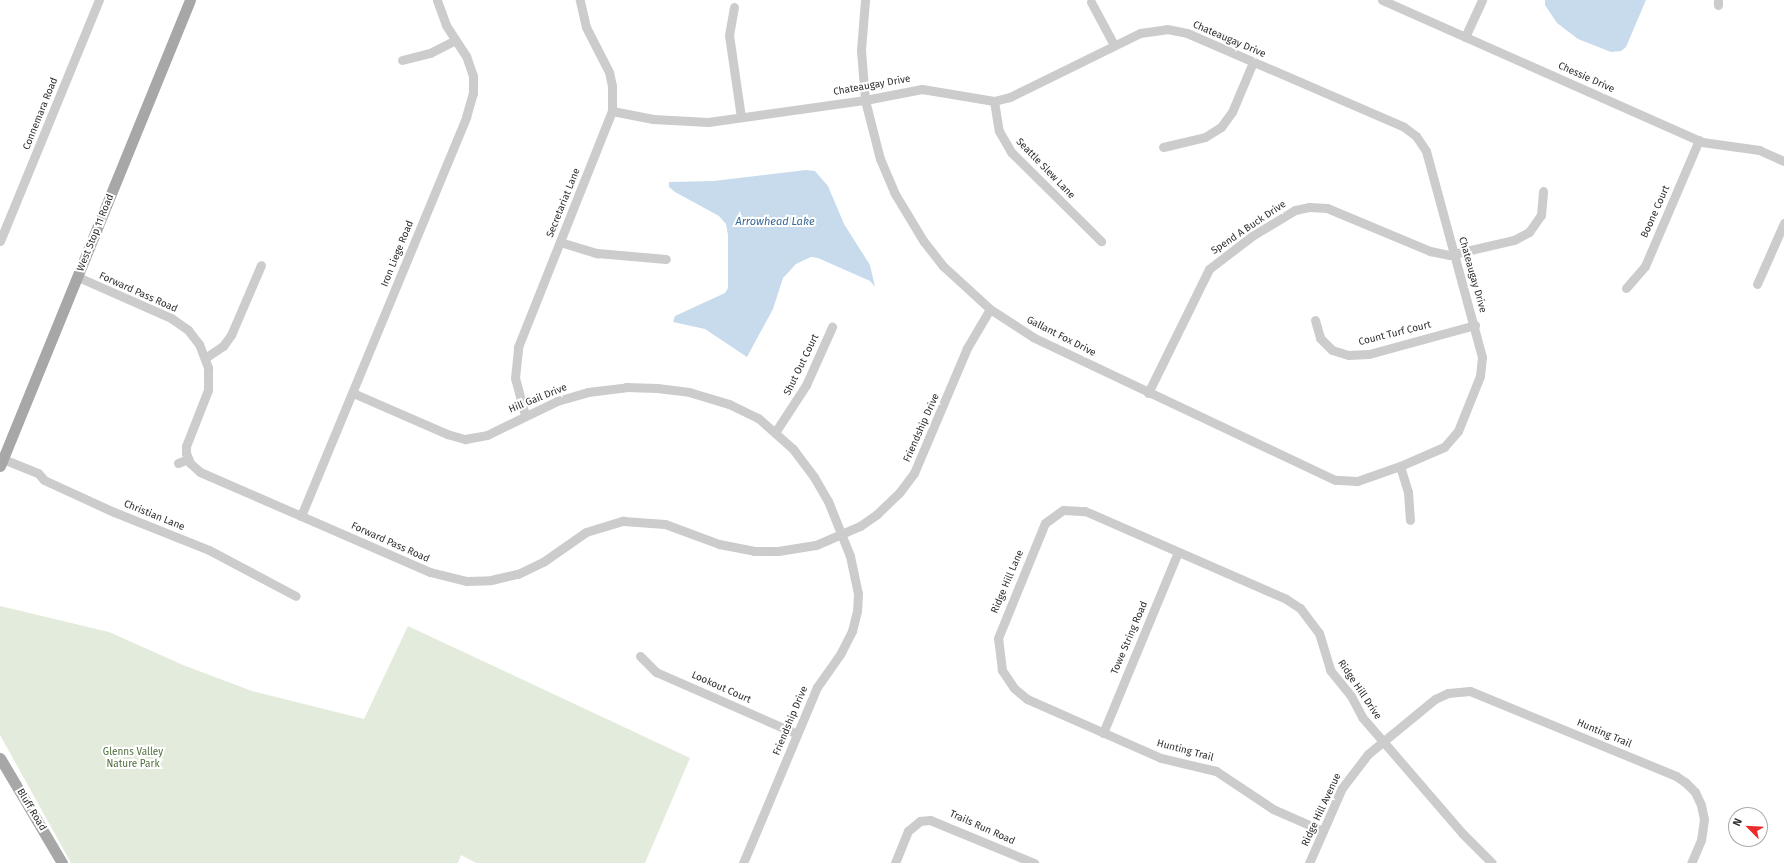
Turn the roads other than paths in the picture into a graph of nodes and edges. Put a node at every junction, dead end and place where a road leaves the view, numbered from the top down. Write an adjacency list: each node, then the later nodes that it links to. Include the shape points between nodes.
1 (98, 0): 24 (street, Connemara Road)
2 (190, 0): 30 (main road, West Stop 11 Road)
3 (438, 0): 11 (street, Iron Liege Road, via 446,25)
4 (580, 0): 17 (street, Secretariat Lane, via 586,27 609,72)
5 (865, 0): 15 (street, Gallant Fox Drive, via 861,50)
6 (1382, 0): 10 (street, Chessie Drive)
7 (1482, 0): 10 (street)
8 (1091, 2): 12 (street)
9 (734, 7): 18 (street, via 729,35)
10 (1465, 36): 19 (street, Chessie Drive)
11 (455, 40): 13 (street, via 430,53); 38 (street, Iron Liege Road, via 466,56 473,76 474,93)
12 (1114, 45): 14 (street, Chateaugay Drive, via 1140,32 1167,29 1187,33); 16 (street, Chateaugay Drive, via 1010,97)
13 (402, 60)
14 (1254, 62): 20 (street, via 1232,112 1222,127 1205,137); 27 (street, Chateaugay Drive, via 1404,127 1416,136 1426,151)
15 (865, 100): 16 (street, Chateaugay Drive, via 922,89); 18 (street, Chateaugay Drive); 33 (street, Gallant Fox Drive, via 880,159 907,216 944,266)
16 (994, 101): 25 (street, Seattle Slew Lane, via 999,131 1011,152)
17 (612, 112): 18 (street, Chateaugay Drive, via 680,122); 26 (street, Secretariat Lane)
18 (741, 117)
19 (1699, 140): 21 (street, Chessie Drive, via 1759,150); 32 (street, Boone Court, via 1645,266)
20 (1163, 147)
21 (1784, 160)
22 (1543, 191): 27 (street, via 1542,215 1529,232 1514,240)
23 (1784, 222): 31 (street)
24 (1, 238)
25 (1101, 241)
26 (560, 242): 28 (street, via 597,253); 40 (street, Secretariat Lane, via 518,347 515,378)
27 (1455, 254): 35 (street, Chateaugay Drive); 39 (street, Spend A Buck Drive, via 1430,251 1327,208 1309,207 1295,210 1252,236 1209,269)
28 (666, 259)
29 (261, 265): 37 (street, via 232,335 223,346)
30 (78, 277): 37 (street, Forward Pass Road, via 171,318 188,330 199,344); 43 (main road, West Stop 11 Road)
31 (1757, 284)
32 (1626, 288)
33 (990, 309): 39 (street, Gallant Fox Drive, via 1033,337); 49 (street, Friendship Drive, via 967,348 914,473 900,493 877,514)
34 (1315, 320): 35 (street, Count Turf Court, via 1320,338 1332,350 1348,355 1369,354)
35 (1475, 325): 45 (street, Chateaugay Drive, via 1482,357 1480,376 1458,431 1444,447)
36 (832, 327): 41 (street, Shut Out Court, via 806,385)
37 (205, 358): 42 (street, Forward Pass Road, via 208,390 186,446)
38 (353, 393): 40 (street, Hill Gail Drive, via 447,434 465,439 487,435); 47 (street, Iron Liege Road)
39 (1148, 393): 45 (street, Gallant Fox Drive, via 1335,480 1357,481)
40 (525, 415): 41 (street, Hill Gail Drive, via 557,401 588,392 626,387 658,388 689,392 729,404 758,418)
41 (776, 431): 49 (street, Hill Gail Drive, via 814,477)
42 (188, 459): 44 (street); 47 (street, Forward Pass Road, via 200,472)
43 (1, 462): 51 (street, Christian Lane, via 38,473 44,480 107,509 209,550)
44 (178, 464)
45 (1400, 466): 48 (street, via 1408,492)
46 (1061, 511): 50 (street, Ridge Hill Drive, via 1085,511); 53 (street, Ridge Hill Lane, via 1045,524 1002,624 997,649)
47 (301, 516): 49 (street, Forward Pass Road, via 430,572 467,581 491,580 518,574 543,562 586,532 623,521 665,524 719,544 754,551 796,550)
48 (1410, 520)
49 (841, 536): 56 (street, Friendship Drive, via 855,572 857,611 844,648 817,687)
50 (1178, 552): 55 (street, Towe String Road); 57 (street, Ridge Hill Drive, via 1286,598 1300,608 1319,633 1330,670)
51 (296, 596)
52 (640, 656): 56 (street, Lookout Court, via 656,672)
53 (1002, 670): 55 (street, Hunting Trail, via 1014,688 1027,699)
54 (1474, 692): 57 (street, Ridge Hill Avenue, via 1448,693 1435,699); 66 (street, Hunting Trail, via 1676,776 1695,792 1704,819 1701,840)
55 (1103, 733): 59 (street, Hunting Trail, via 1161,758 1216,771 1273,808)
56 (797, 734): 61 (street, Friendship Drive)
57 (1382, 741): 59 (street, Ridge Hill Avenue, via 1352,773); 65 (street, Ridge Hill Drive, via 1462,833)
58 (0, 758): 60 (main road, Bluff Road)
59 (1323, 831): 64 (street, Ridge Hill Avenue)
60 (62, 863)
61 (743, 863)
62 (895, 863): 63 (street, Trails Run Road, via 908,831 920,821 940,822)
63 (1034, 863)
64 (1310, 863)
65 (1492, 863)
66 (1691, 863)

